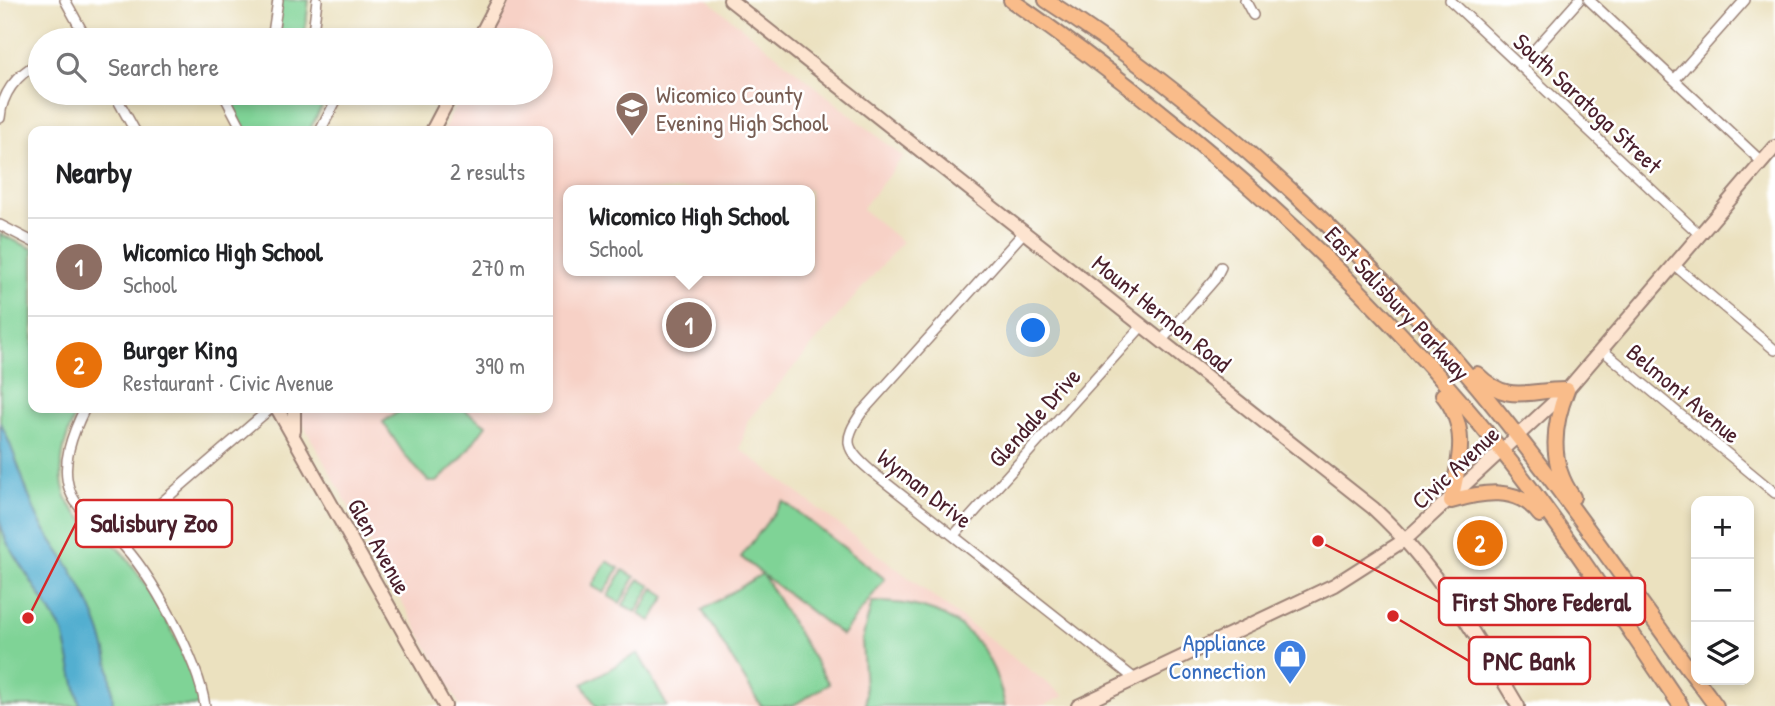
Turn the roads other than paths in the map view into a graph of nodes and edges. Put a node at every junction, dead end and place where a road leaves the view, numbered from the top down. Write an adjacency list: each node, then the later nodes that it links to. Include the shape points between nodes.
1 (65, 0): 14 (street)
2 (278, 0): 15 (street)
3 (317, 0): 16 (street)
4 (499, 0): 17 (street)
5 (730, 0): 33 (street, Mount Hermon Road)
6 (1011, 0): 38 (main road, East Salisbury Parkway, via 1181,126)
7 (1046, 0): 39 (main road, East Salisbury Parkway, via 1126,55 1230,139 1298,199)
8 (1245, 0): 13 (street)
9 (1450, 0): 18 (street, South Saratoga Street)
10 (1579, 0): 18 (street)
11 (1589, 0): 20 (street)
12 (1745, 0): 20 (street)
13 (1253, 15)
14 (80, 28)
15 (274, 28)
16 (314, 28)
17 (484, 28)
18 (1520, 66): 34 (street, South Saratoga Street)
19 (28, 71): 25 (street, via 13,82)
20 (1675, 79): 31 (street)
21 (121, 105): 26 (street)
22 (229, 105): 27 (street)
23 (334, 105): 28 (street)
24 (446, 105): 29 (street)
25 (0, 117)
26 (132, 126)
27 (240, 126)
28 (323, 126)
29 (435, 126)
30 (1775, 148): 31 (street, Civic Avenue)
31 (1762, 162): 34 (street, Civic Avenue)
32 (0, 225): 35 (street)
33 (1025, 231): 40 (street, Mount Hermon Road); 54 (street, Wyman Drive, via 862,412 848,438 851,453 859,461)
34 (1699, 234): 36 (street, Civic Avenue)
35 (28, 239)
36 (1673, 264): 42 (street, Civic Avenue); 43 (street)
37 (1221, 267): 41 (street)
38 (1368, 301): 51 (main road, East Salisbury Parkway); 53 (main road, via 1382,327 1454,409 1462,439)
39 (1422, 324): 44 (main road, via 1447,340 1489,386 1519,396); 49 (main road, East Salisbury Parkway)
40 (1143, 325): 41 (street, Mount Hermon Road); 54 (street, Glendale Drive)
41 (1162, 340): 55 (street, Mount Hermon Road, via 1347,486)
42 (1601, 349): 44 (street, Civic Avenue); 52 (street, Belmont Avenue)
43 (1775, 350)
44 (1567, 390): 49 (street, Civic Avenue); 58 (main road, via 1554,439 1564,485 1610,548)
45 (83, 413): 56 (street, via 67,458 69,489 92,520)
46 (265, 413): 56 (street)
47 (280, 413): 50 (street, Glen Avenue)
48 (294, 413): 50 (street)
49 (1518, 437): 51 (street, Civic Avenue); 58 (main road, East Salisbury Parkway)
50 (295, 438): 63 (street, Glen Avenue)
51 (1501, 451): 53 (street, Civic Avenue); 57 (main road, East Salisbury Parkway)
52 (1775, 493)
53 (1451, 501): 55 (street, Civic Avenue); 57 (main road, via 1499,492 1535,507 1583,575)
54 (954, 534): 60 (street, Wyman Drive)
55 (1406, 539): 60 (street, Civic Avenue, via 1334,585); 65 (street, Mount Hermon Road, via 1451,597)
56 (118, 540): 62 (street, via 137,561 171,621 202,682)
57 (1611, 604): 66 (main road, East Salisbury Parkway)
58 (1649, 614): 59 (main road, East Salisbury Parkway)
59 (1691, 672)
60 (1135, 679): 64 (street, Civic Avenue)
61 (1700, 685): 67 (main road, East Salisbury Parkway)
62 (205, 706)
63 (445, 706)
64 (1078, 706)
65 (1518, 706)
66 (1681, 706)
67 (1716, 706)

